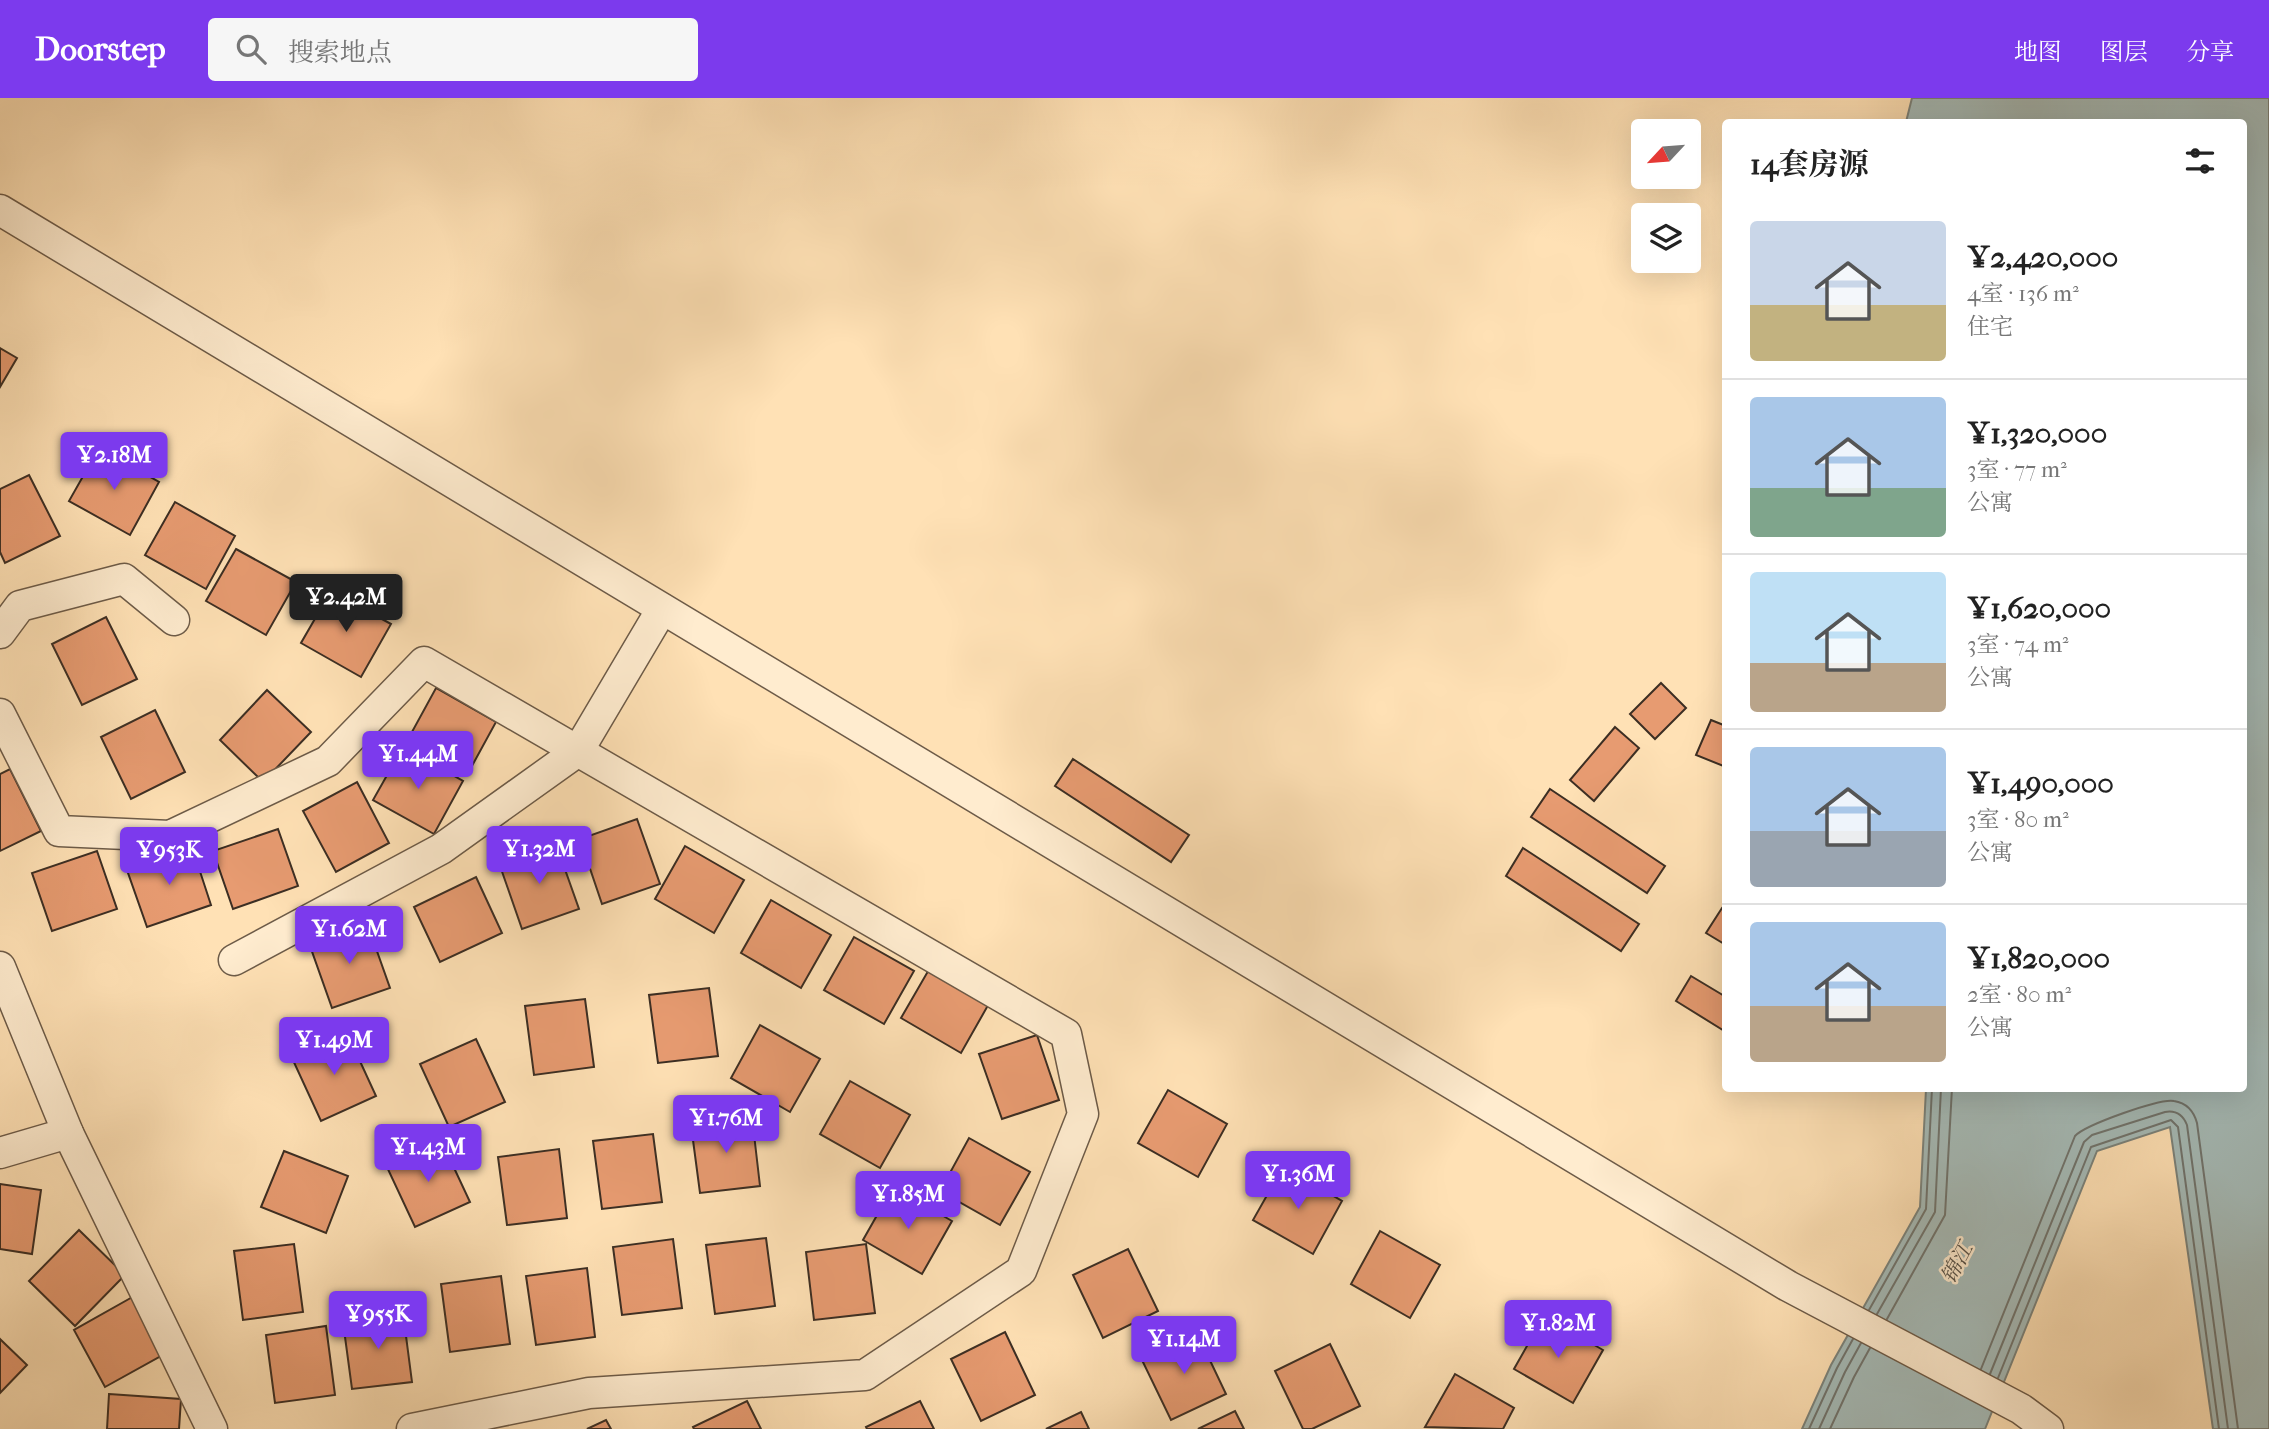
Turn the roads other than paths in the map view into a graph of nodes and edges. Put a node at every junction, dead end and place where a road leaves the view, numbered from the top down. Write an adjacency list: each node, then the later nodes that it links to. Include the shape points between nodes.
1 (0, 210): 2 (street)
2 (662, 609): 6 (street); 13 (street, via 1788,1286 2021,1409)
3 (174, 620): 4 (street, via 124,579 20,606)
4 (0, 633)
5 (0, 714): 6 (street, via 60,831 170,836 328,761 425,662)
6 (578, 751): 7 (street, via 441,849); 12 (street, via 1066,1034 1083,1114 1021,1271 865,1375 589,1393)
7 (234, 960)
8 (0, 968): 9 (street)
9 (68, 1133): 10 (street); 11 (street)
10 (0, 1153)
11 (212, 1429)
12 (412, 1429)
13 (2048, 1429)

